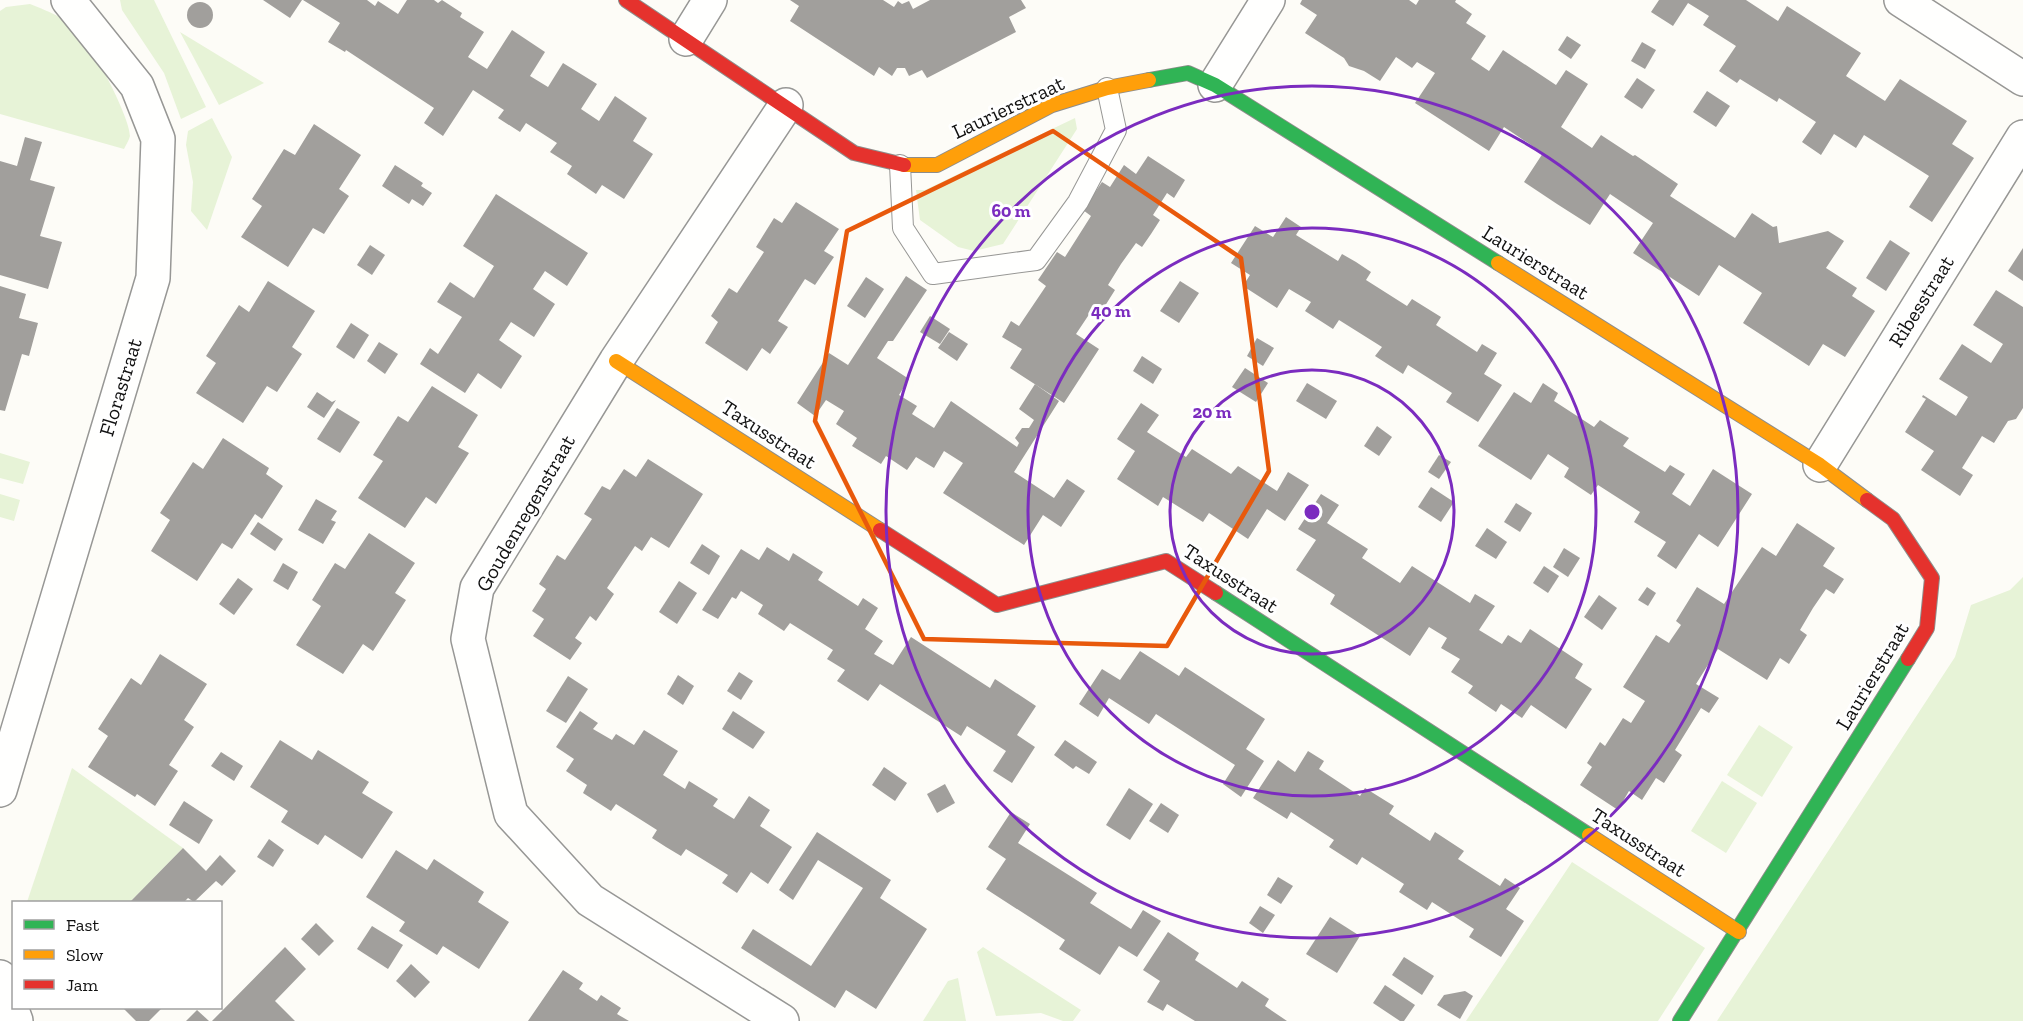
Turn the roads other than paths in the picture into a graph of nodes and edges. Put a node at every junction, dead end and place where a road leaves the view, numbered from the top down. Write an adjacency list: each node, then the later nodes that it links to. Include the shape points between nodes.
1 (68, 0): 15 (street, Florastraat, via 137,86 158,139 153,278)
2 (626, 0): 6 (street, Laurierstraat)
3 (710, 0): 6 (street)
4 (1268, 0): 8 (street)
5 (1901, 0): 7 (street)
6 (686, 39): 10 (street, Laurierstraat)
7 (2023, 79)
8 (1215, 85): 9 (street, Laurierstraat, via 1188,73); 14 (street, Laurierstraat)
9 (1107, 88): 12 (street, Laurierstraat, via 1052,105 937,165); 12 (lane, via 1116,130 1078,202 1036,260 933,274 903,228)
10 (786, 105): 12 (street, Laurierstraat, via 854,153); 13 (street, Goudenregenstraat)
11 (2023, 137): 14 (street, Ribesstraat)
12 (900, 165)
13 (616, 361): 16 (street, Taxusstraat, via 997,604 1166,561); 19 (street, Goudenregenstraat, via 477,588 468,639 511,814 590,900)
14 (1820, 465): 16 (street, Laurierstraat, via 1893,519 1932,578 1927,628)
15 (0, 790)
16 (1739, 932): 20 (street, Laurierstraat)
17 (0, 977): 18 (street)
18 (16, 1021)
19 (782, 1021)
20 (1680, 1021)

